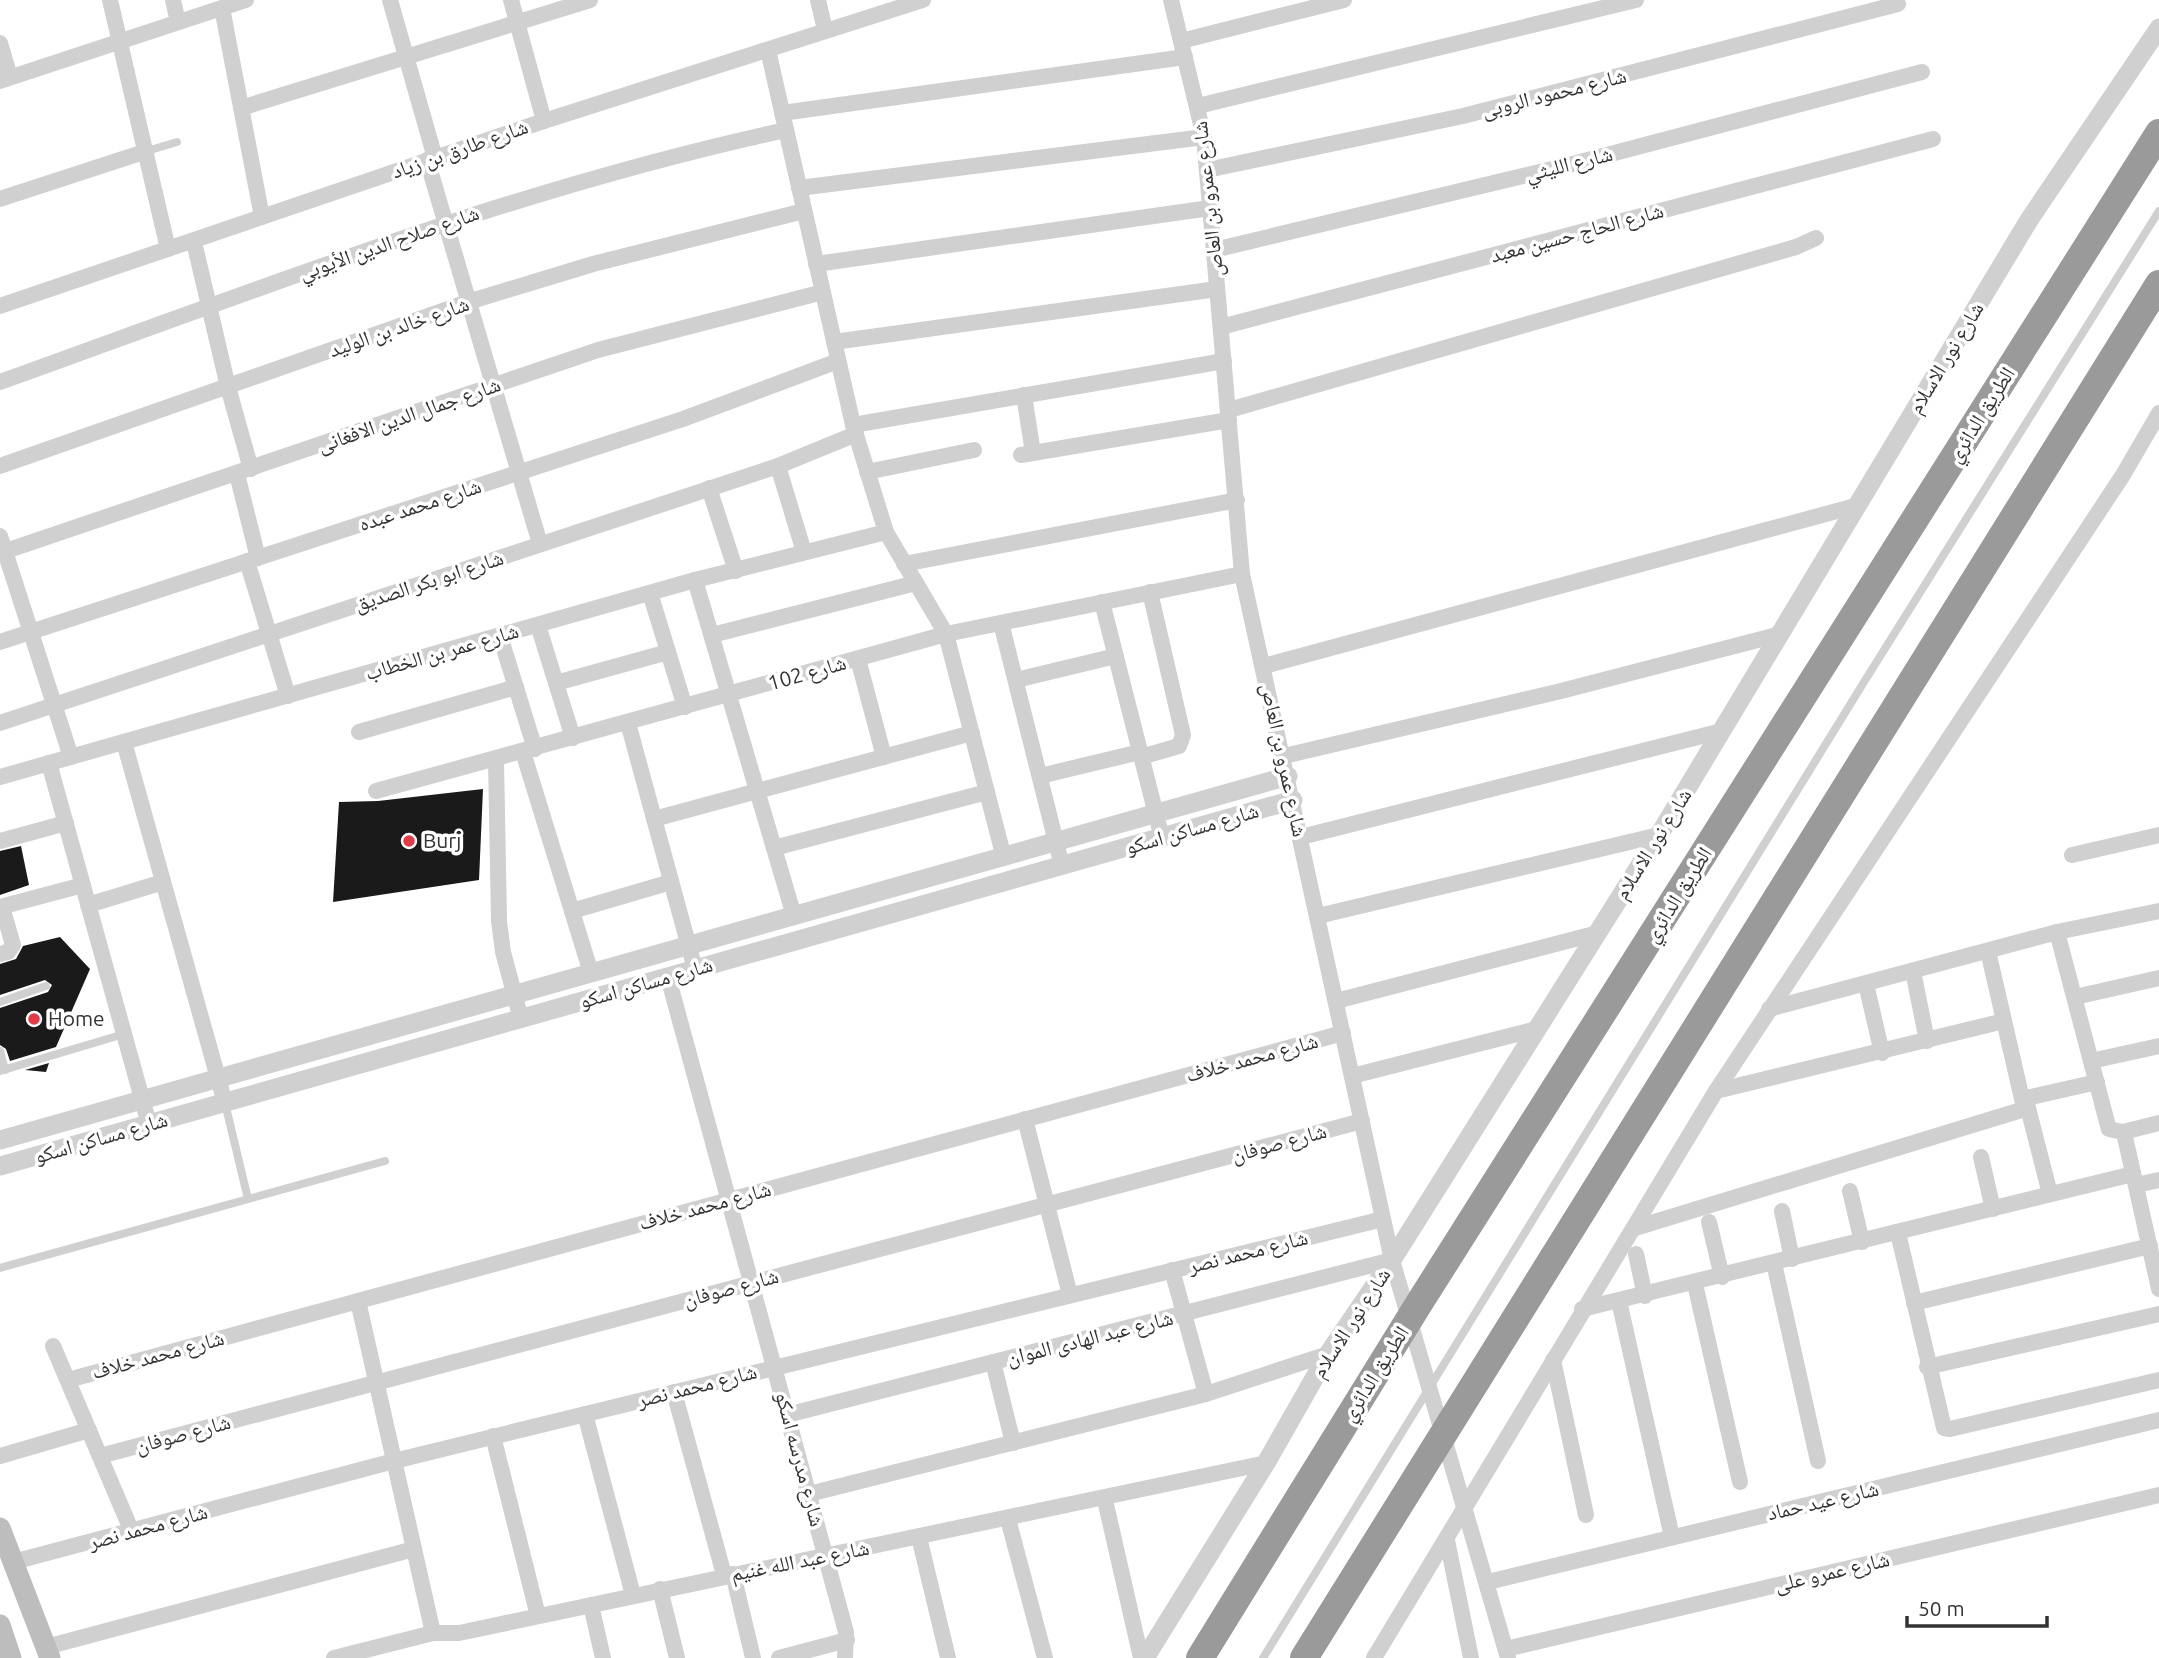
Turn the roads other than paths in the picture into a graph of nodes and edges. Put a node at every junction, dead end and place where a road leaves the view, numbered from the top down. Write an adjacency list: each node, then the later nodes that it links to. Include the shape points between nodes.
1 (110, 0): 18 (street)
2 (173, 0): 14 (street)
3 (246, 0): 13 (street)
4 (390, 0): 22 (street)
5 (511, 0): 15 (street)
6 (590, 0): 15 (street)
7 (818, 0): 17 (street)
8 (923, 0): 17 (street, شارع طارق بن زياد)
9 (1171, 0): 20 (street, شارع عمرو بن العاص)
10 (1344, 0): 20 (street)
11 (1636, 0): 25 (street)
12 (1898, 4): 36 (street, شارع محمود الروبى, via 1463,116)
13 (222, 8): 14 (street); 26 (street)
14 (178, 22): 18 (street)
15 (517, 23): 22 (street); 28 (street)
16 (2159, 28): 74 (street, شارع نور الاسلام, via 2029,220)
17 (825, 30): 21 (street, شارع طارق بن زياد)
18 (121, 41): 24 (street); 34 (street)
19 (0, 44): 24 (street)
20 (1183, 49): 25 (street, شارع عمرو بن العاص); 27 (street)
21 (768, 50): 27 (street); 28 (street, شارع طارق بن زياد)
22 (406, 57): 26 (street); 35 (street)
23 (1922, 72): 47 (street, شارع الليثي, via 1565,166)
24 (5, 79)
25 (1198, 106): 31 (street, شارع عمرو بن العاص)
26 (241, 108): 42 (street)
27 (782, 113): 29 (street)
28 (544, 121): 35 (street, شارع طارق بن زياد)
29 (786, 130): 37 (street); 43 (street, شارع صلاح الدين الأيوبي, via 693,150)
30 (2159, 133): 288 (highway, الطريق الدائري)
31 (1204, 137): 36 (street, شارع عمرو بن العاص); 37 (street)
32 (1933, 139): 55 (street, شارع الحاج حسين معبد)
33 (177, 142): 34 (lane)
34 (147, 151): 38 (street); 46 (street)
35 (431, 159): 42 (street, شارع طارق بن زياد); 43 (street)
36 (1207, 170): 39 (street, شارع عمرو بن العاص)
37 (799, 188): 40 (street)
38 (0, 199)
39 (1210, 208): 47 (street, شارع عمرو بن العاص); 48 (street)
40 (804, 211): 48 (street); 52 (street, شارع خالد بن الوليد)
41 (2159, 211): 289 (lane)
42 (262, 217): 45 (street, شارع طارق بن زياد)
43 (445, 222): 52 (street); 54 (street, شارع صلاح الدين الأيوبي)
44 (1816, 238): 64 (street)
45 (194, 242): 46 (street, شارع طارق بن زياد); 54 (street)
46 (168, 249): 53 (street, شارع طارق بن زياد)
47 (1214, 250): 50 (street, شارع عمرو بن العاص)
48 (816, 264): 51 (street)
49 (2159, 284): 290 (highway)
50 (1217, 289): 55 (street, شارع عمرو بن العاص); 56 (street)
51 (823, 292): 56 (street); 61 (street, شارع جمال الدين الافغانى, via 598,350)
52 (468, 302): 60 (street, شارع خالد بن الوليد); 61 (street)
53 (0, 306)
54 (209, 307): 59 (street, شارع صلاح الدين الأيوبي); 60 (street)
55 (1221, 327): 58 (street, شارع عمرو بن العاص)
56 (834, 342): 57 (street)
57 (838, 361): 65 (street); 70 (street, شارع محمد عبده, via 683,419)
58 (1224, 361): 62 (street, شارع ابو بكر الصديق); 64 (street, شارع عمرو بن العاص)
59 (0, 382)
60 (228, 387): 67 (street, شارع خالد بن الوليد); 69 (street)
61 (493, 387): 69 (street, شارع جمال الدين الافغانى); 70 (street)
62 (1024, 395): 64 (street, via 1027,454); 65 (street, شارع ابو بكر الصديق)
63 (2159, 413): 169 (street, via 2123,475)
64 (1229, 415): 73 (street, شارع عمرو بن العاص)
65 (854, 429): 68 (street, شارع ابو بكر الصديق); 71 (street)
66 (974, 450): 71 (street)
67 (0, 466)
68 (778, 466): 72 (street, شارع ابو بكر الصديق); 78 (street)
69 (244, 472): 77 (street, شارع جمال الدين الافغانى); 79 (street)
70 (519, 472): 76 (street); 79 (street, شارع محمد عبده)
71 (867, 472): 75 (street)
72 (709, 488): 76 (street, شارع ابو بكر الصديق); 81 (street)
73 (1237, 500): 80 (street); 82 (street, شارع عمرو بن العاص)
74 (1859, 505): 93 (street, شارع نور الاسلام); 100 (street)
75 (886, 532): 78 (street, شارع عمر بن الخطاب); 80 (street)
76 (540, 544): 91 (street, شارع ابو بكر الصديق)
77 (2, 547): 90 (street)
78 (804, 552): 81 (street, شارع عمر بن الخطاب)
79 (252, 559): 90 (street, شارع محمد عبده); 91 (street)
80 (904, 564): 84 (street)
81 (736, 571): 83 (street, شارع عمر بن الخطاب)
82 (1242, 574): 86 (street, شارع 102); 100 (street, شارع عمرو بن العاص)
83 (695, 580): 85 (street, شارع عمر بن الخطاب); 95 (street)
84 (916, 583): 92 (street); 95 (street)
85 (650, 593): 89 (street, شارع عمر بن الخطاب); 97 (street)
86 (1150, 593): 87 (street, شارع 102); 116 (street, via 1184,735 1179,746)
87 (1102, 602): 88 (street, شارع 102); 98 (street)
88 (1001, 623): 92 (street, شارع 102); 101 (street)
89 (538, 625): 94 (street, شارع عمر بن الخطاب); 102 (street)
90 (31, 632): 96 (street, شارع محمد عبده); 106 (street)
91 (269, 634): 105 (street); 106 (street, شارع ابو بكر الصديق)
92 (946, 634): 99 (street, شارع 102); 112 (street)
93 (1781, 634): 110 (street, شارع نور الاسلام); 117 (street)
94 (500, 635): 103 (street); 105 (street, شارع عمر بن الخطاب)
95 (712, 635): 104 (street)
96 (0, 642)
97 (668, 652): 102 (street); 107 (street)
98 (1116, 656): 101 (street); 116 (street)
99 (858, 659): 104 (street, شارع 102); 119 (street)
100 (1264, 666): 117 (street, شارع عمرو بن العاص)
101 (1016, 680): 122 (street)
102 (555, 683): 113 (street)
103 (516, 687): 111 (street); 115 (street)
104 (729, 695): 107 (street, شارع 102); 126 (street)
105 (288, 696): 114 (street, شارع عمر بن الخطاب)
106 (54, 705): 108 (street, شارع ابو بكر الصديق); 118 (street)
107 (685, 707): 109 (street, شارع 102)
108 (0, 723)
109 (628, 723): 113 (street, شارع 102); 130 (street)
110 (1722, 731): 132 (street, شارع نور الاسلام); 134 (street)
111 (359, 732)
112 (972, 733): 119 (street); 127 (street)
113 (573, 738): 115 (street, شارع 102)
114 (124, 742): 118 (street, شارع عمر بن الخطاب); 142 (street)
115 (529, 750): 120 (street, شارع 102); 148 (street)
116 (1141, 755): 122 (street); 129 (street)
117 (1284, 756): 123 (street, شارع عمرو بن العاص)
118 (71, 757): 121 (street, شارع عمر بن الخطاب)
119 (884, 757): 126 (street)
120 (496, 759): 125 (street, شارع 102); 165 (street, via 499,921)
121 (50, 763): 124 (street, شارع عمر بن الخطاب); 131 (street)
122 (1040, 776): 137 (street)
123 (1288, 776): 128 (street, شارع عمرو بن العاص); 129 (street, شارع مساكن اسكو)
124 (0, 777)
125 (376, 791)
126 (757, 791): 130 (street); 138 (street)
127 (987, 792): 138 (street); 140 (street)
128 (1293, 800): 134 (street, شارع عمرو بن العاص); 135 (street, شارع مساكن اسكو)
129 (1156, 814): 135 (street); 137 (street, شارع مساكن اسكو)
130 (654, 819): 143 (street)
131 (66, 823): 136 (street); 144 (street)
132 (1659, 835): 152 (street); 154 (street, شارع نور الاسلام)
133 (2159, 835): 139 (street)
134 (1301, 836): 152 (street, شارع عمرو بن العاص)
135 (1161, 838): 141 (street, شارع مساكن اسكو)
136 (0, 841)
137 (1056, 842): 140 (street, شارع مساكن اسكو); 141 (street)
138 (774, 848): 151 (street)
139 (2071, 855)
140 (1004, 858): 145 (street, شارع مساكن اسكو)
141 (1062, 866): 149 (street, شارع مساكن اسكو)
142 (163, 882): 146 (street); 182 (street)
143 (671, 882): 148 (street); 155 (street)
144 (83, 885): 146 (street); 147 (street)
145 (899, 886): 149 (street); 151 (street, شارع مساكن اسكو)
146 (88, 905): 174 (street)
147 (1, 907): 157 (street, via 13,945)
148 (572, 911): 160 (street)
149 (904, 911): 158 (street, شارع مساكن اسكو)
150 (2159, 911): 153 (street)
151 (794, 916): 155 (street, شارع مساكن اسكو)
152 (1318, 916): 167 (street, شارع عمرو بن العاص)
153 (2057, 932): 156 (street); 166 (street)
154 (1598, 933): 167 (street); 172 (street, شارع نور الاسلام)
155 (688, 946): 158 (street); 160 (street, شارع مساكن اسكو)
156 (1987, 951): 159 (street); 171 (street)
157 (0, 954)
158 (695, 970): 161 (street, شارع مساكن اسكو)
159 (1913, 971): 163 (street); 175 (street)
160 (591, 973): 165 (street, شارع مساكن اسكو)
161 (668, 978): 170 (street, شارع مساكن اسكو); 202 (street, شارع مدرسه اسكو)
162 (2159, 978): 166 (street)
163 (1866, 984): 169 (street); 178 (street)
164 (46, 986): 168 (lane)
165 (514, 995): 170 (street); 182 (street, شارع مساكن اسكو)
166 (2075, 997): 179 (street)
167 (1336, 1001): 173 (street, شارع عمرو بن العاص)
168 (0, 1002)
169 (1769, 1009): 184 (street)
170 (521, 1019): 186 (street, شارع مساكن اسكو)
171 (2004, 1021): 175 (street); 187 (street)
172 (1537, 1029): 181 (street); 214 (street, شارع نور الاسلام)
173 (1343, 1033): 181 (street, شارع عمرو بن العاص); 188 (street, شارع محمد خلاف)
174 (124, 1034): 180 (lane); 185 (street)
175 (1927, 1041): 178 (street)
176 (2159, 1046): 179 (street)
177 (0, 1051): 180 (lane)
178 (1882, 1052): 184 (street)
179 (2091, 1061): 183 (street)
180 (3, 1070)
181 (1352, 1076): 189 (street, شارع عمرو بن العاص)
182 (218, 1079): 185 (street, شارع مساكن اسكو); 186 (street)
183 (2097, 1082): 187 (street); 192 (street, via 2109,1129)
184 (1716, 1091): 208 (street)
185 (142, 1100): 191 (street); 193 (street, شارع مساكن اسكو)
186 (225, 1103): 191 (street, شارع مساكن اسكو); 201 (lane)
187 (2025, 1104): 200 (street); 208 (street)
188 (1025, 1119): 202 (street, شارع محمد خلاف); 203 (street)
189 (1362, 1121): 203 (street, شارع صوفان); 206 (street, شارع عمرو بن العاص)
190 (2159, 1123): 192 (street)
191 (149, 1124): 196 (street, شارع مساكن اسكو)
192 (2123, 1132): 197 (street)
193 (0, 1140)
194 (1981, 1157): 204 (street)
195 (385, 1161): 201 (lane)
196 (0, 1167)
197 (2135, 1179): 198 (street); 200 (street); 211 (street)
198 (2159, 1180)
199 (1850, 1191): 210 (street)
200 (2050, 1194): 204 (street)
201 (248, 1199): 216 (lane)
202 (730, 1200): 219 (street, شارع مدرسه اسكو); 224 (street, شارع محمد خلاف)
203 (1047, 1204): 219 (street, شارع صوفان); 222 (street)
204 (1993, 1209): 209 (street)
205 (1782, 1211): 213 (street)
206 (1383, 1219): 214 (street, شارع عمرو بن العاص); 217 (street, شارع محمد نصر)
207 (1709, 1222): 218 (street)
208 (1635, 1228): 227 (street)
209 (1898, 1233): 210 (street); 226 (street)
210 (1862, 1242): 213 (street)
211 (2150, 1246): 221 (street); 226 (street)
212 (1636, 1254): 223 (street)
213 (1793, 1259): 215 (street)
214 (1392, 1261): 228 (street, شارع عبد الهادى الموان); 231 (street, شارع نور الاسلام); 256 (street, شارع عمرو بن العاص)
215 (1774, 1263): 218 (street); 250 (street)
216 (0, 1268)
217 (1172, 1270): 222 (street, شارع محمد نصر); 228 (street)
218 (1722, 1277): 220 (street)
219 (752, 1283): 234 (street, شارع مدرسه اسكو); 238 (street, شارع صوفان)
220 (1695, 1284): 223 (street); 252 (street)
221 (2159, 1289)
222 (1070, 1296): 234 (street, شارع محمد نصر)
223 (1645, 1296): 225 (street)
224 (358, 1301): 236 (street, شارع محمد خلاف); 238 (street)
225 (1619, 1301): 227 (street); 262 (street)
226 (1914, 1303): 235 (street)
227 (1582, 1309): 232 (street)
228 (1184, 1314): 233 (street, شارع عبد الهادى الموان); 240 (street)
229 (2159, 1314): 235 (street)
230 (53, 1346): 236 (street)
231 (1328, 1354): 240 (street); 251 (street, شارع نور الاسلام)
232 (1553, 1360): 256 (street); 257 (street)
233 (993, 1362): 242 (street, شارع عبد الهادى الموان); 246 (street)
234 (775, 1367): 239 (street, شارع محمد نصر); 242 (street, شارع مدرسه اسكو)
235 (1927, 1367): 237 (street, via 1941,1423 1950,1429)
236 (68, 1380): 244 (street)
237 (2159, 1380)
238 (376, 1382): 248 (street, شارع صوفان); 249 (street)
239 (674, 1392): 241 (street, شارع محمد نصر); 267 (street)
240 (1206, 1394): 246 (street)
241 (585, 1414): 245 (street, شارع محمد نصر); 270 (street)
242 (788, 1415): 253 (street, شارع مدرسه اسكو)
243 (2159, 1420): 262 (street, شارع عيد حماد)
244 (89, 1430): 247 (street); 248 (street)
245 (493, 1436): 249 (street, شارع محمد نصر); 272 (street)
246 (1013, 1443): 253 (street)
247 (0, 1456)
248 (100, 1456): 260 (street)
249 (394, 1461): 260 (street, شارع محمد نصر); 264 (street)
250 (1818, 1461)
251 (1266, 1463): 255 (street, شارع عبد الله غنيم); 287 (street, شارع نور الاسلام)
252 (1740, 1482)
253 (809, 1494): 265 (street, شارع مدرسه اسكو)
254 (2159, 1495): 277 (street, شارع عمرو على)
255 (1105, 1500): 258 (street, شارع عبد الله غنيم); 287 (street)
256 (1464, 1508): 263 (street); 268 (street, شارع عمرو بن العاص)
257 (1586, 1515)
258 (1008, 1519): 261 (street, شارع عبد الله غنيم); 286 (street)
259 (0, 1528): 266 (main road)
260 (132, 1532): 266 (street, شارع محمد نصر)
261 (919, 1537): 265 (street, شارع عبد الله غنيم); 285 (street)
262 (1672, 1537): 268 (street, شارع عيد حماد)
263 (1447, 1540): 291 (street); 292 (street)
264 (414, 1549): 274 (street); 276 (street)
265 (826, 1556): 267 (street, شارع عبد الله غنيم); 275 (street, شارع مدرسه اسكو)
266 (13, 1562): 276 (main road)
267 (728, 1575): 269 (street, شارع عبد الله غنيم); 282 (street)
268 (1488, 1582): 277 (street, شارع عمرو بن العاص)
269 (660, 1589): 270 (street, شارع عبد الله غنيم); 281 (street)
270 (633, 1595): 271 (street, شارع عبد الله غنيم)
271 (591, 1605): 272 (street, شارع عبد الله غنيم); 280 (street)
272 (538, 1616): 274 (street, شارع عبد الله غنيم, via 459,1633)
273 (0, 1627): 278 (main road)
274 (433, 1633): 279 (street, شارع عبد الله غنيم)
275 (847, 1640): 283 (street); 284 (street, شارع مدرسه اسكو)
276 (48, 1652)
277 (1507, 1653)
278 (11, 1658)
279 (334, 1658)
280 (603, 1658)
281 (677, 1658)
282 (753, 1658)
283 (779, 1658)
284 (845, 1658)
285 (948, 1658)
286 (1045, 1658)
287 (1143, 1658)
288 (1199, 1658)
289 (1263, 1658)
290 (1304, 1658)
291 (1374, 1658)
292 (1471, 1658)

